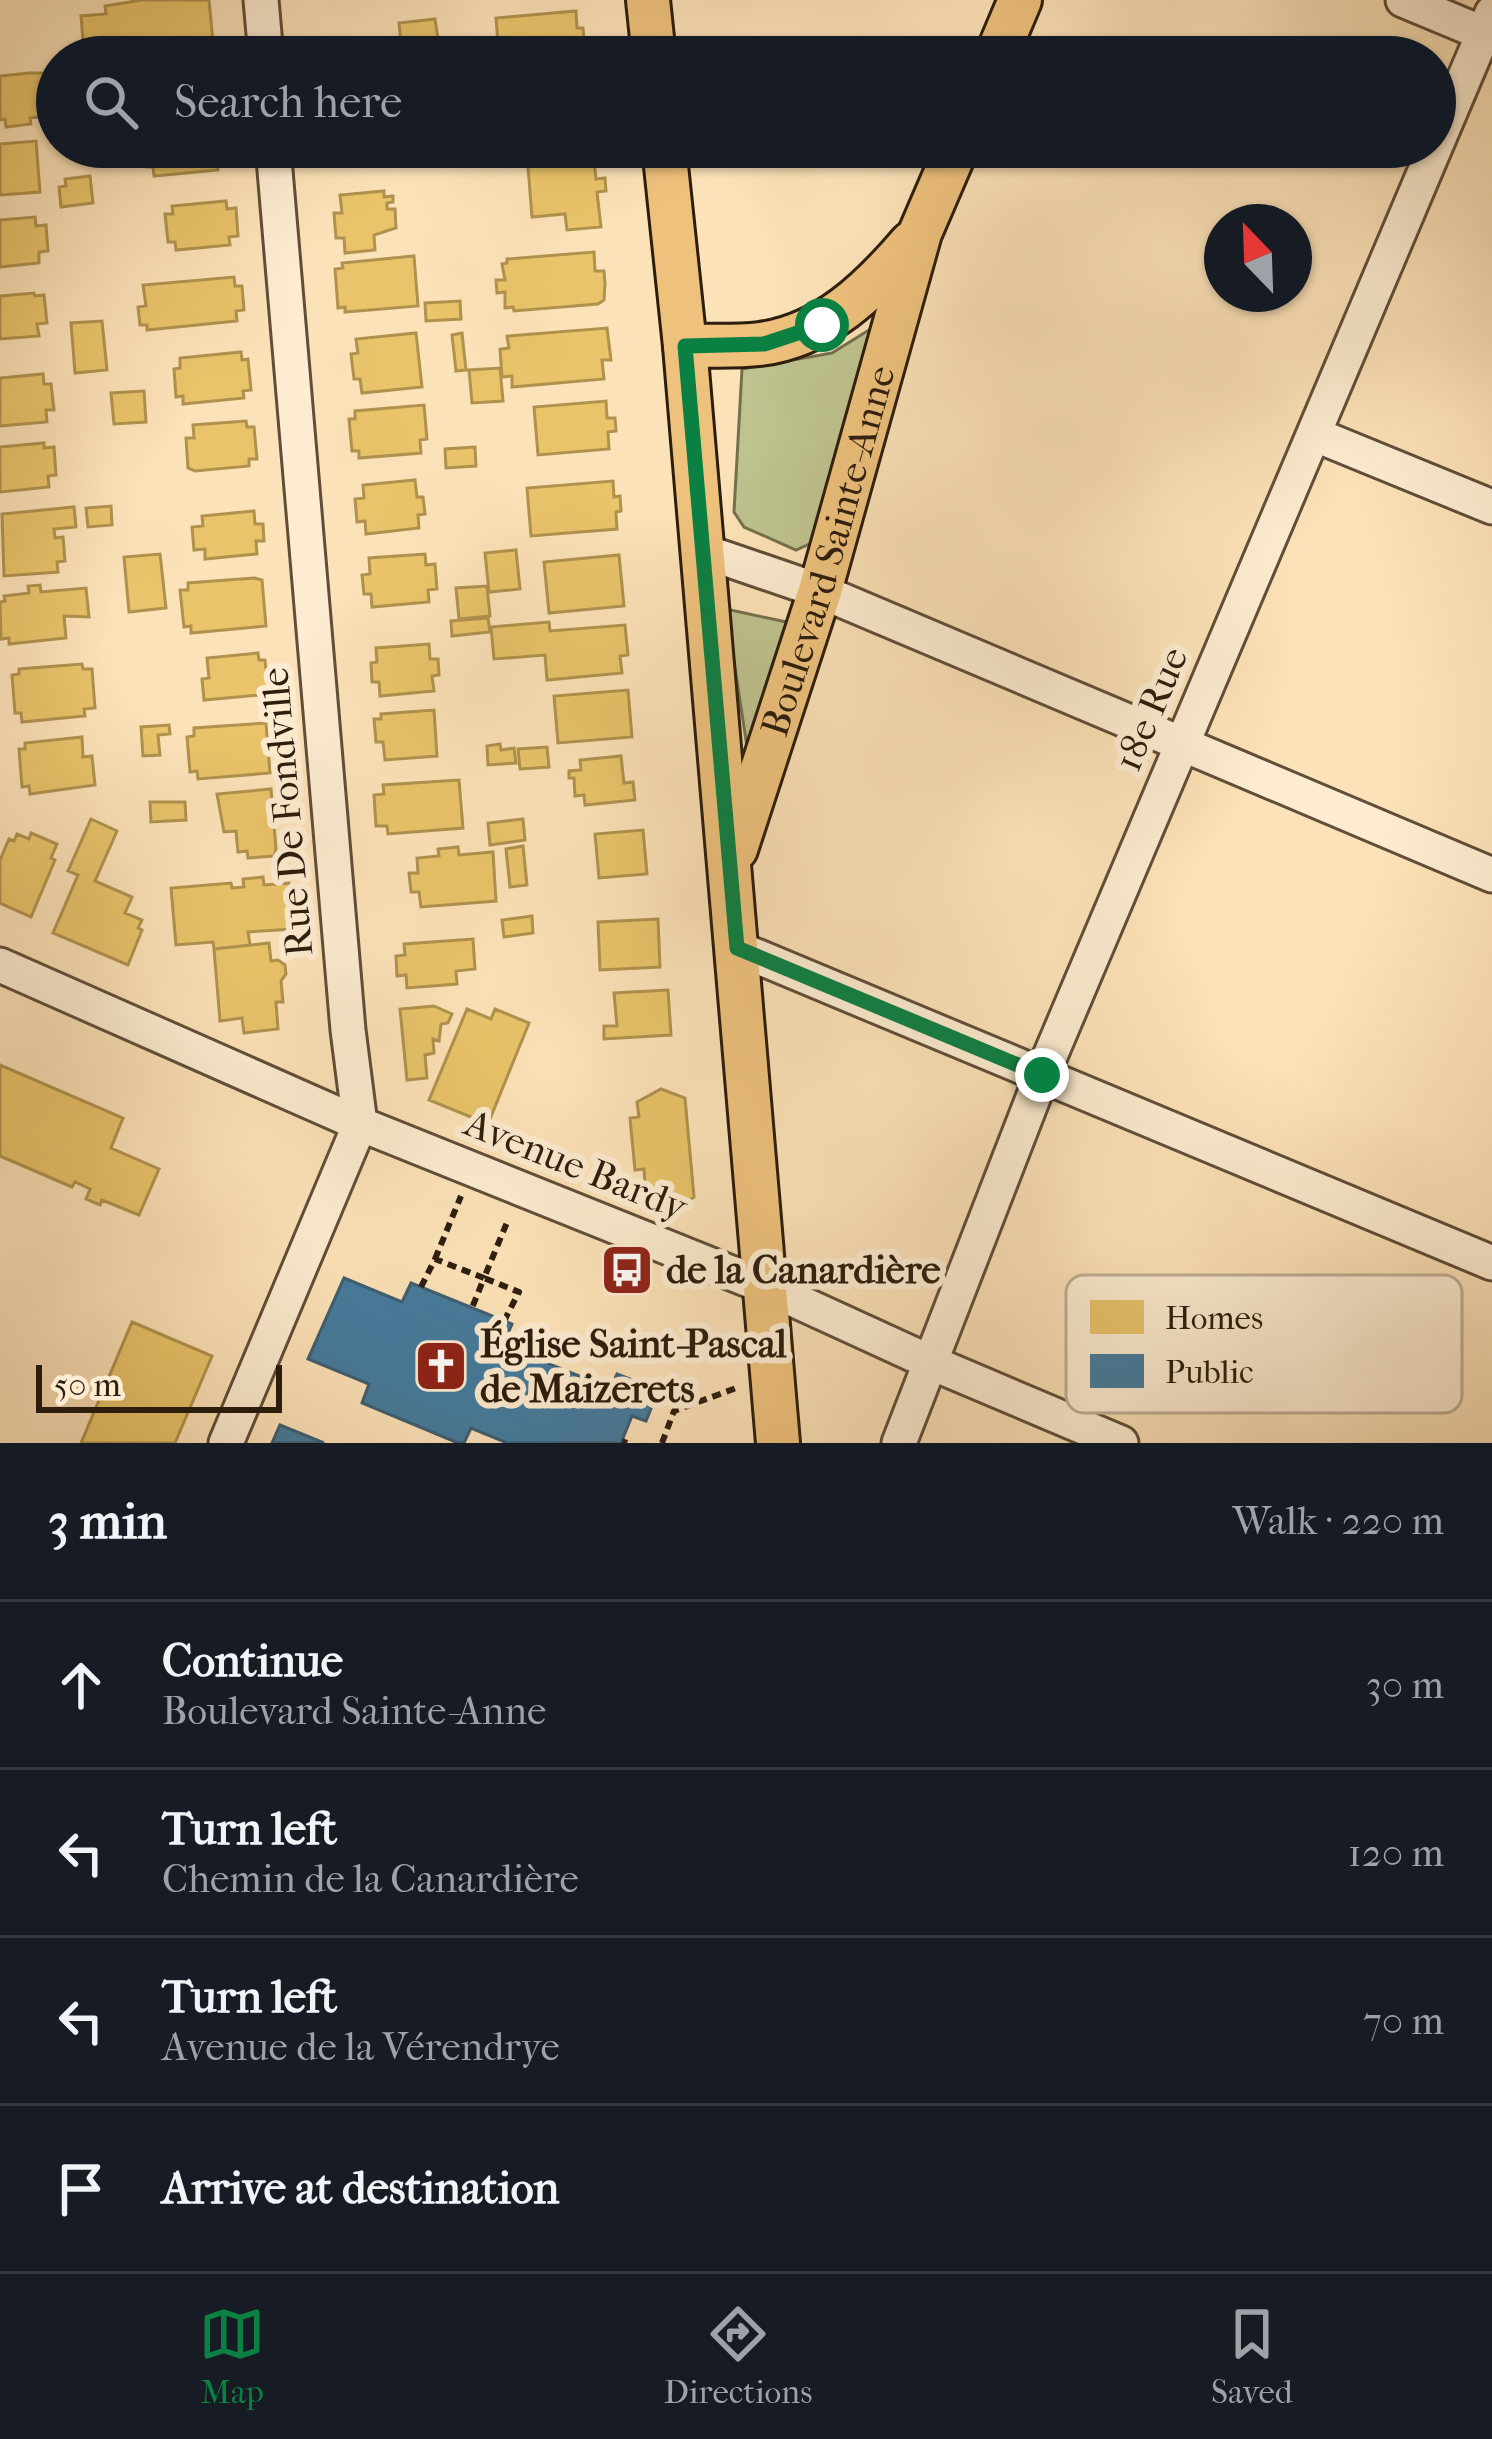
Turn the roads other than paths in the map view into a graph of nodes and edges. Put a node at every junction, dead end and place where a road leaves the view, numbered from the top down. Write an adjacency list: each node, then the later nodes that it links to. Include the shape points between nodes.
1 (261, 0): 6 (street)
2 (648, 0): 7 (main road)
3 (1021, 0): 8 (main road)
4 (1403, 0): 5 (street)
5 (1489, 28): 9 (street, 18e Rue)
6 (264, 36)
7 (652, 36)
8 (1005, 36)
9 (1456, 106)
10 (275, 168): 26 (street, Rue De Fondville)
11 (666, 168): 15 (main road)
12 (948, 168): 14 (main road, Boulevard Sainte-Anne)
13 (1429, 168): 16 (street, 18e Rue)
14 (920, 233): 15 (main road, Boulevard Sainte-Anne, via 875,285 822,325 764,344); 19 (main road, Boulevard Sainte-Anne)
15 (685, 346): 18 (main road)
16 (1316, 435): 17 (street); 20 (street, 18e Rue)
17 (1492, 507)
18 (703, 551): 19 (street); 21 (main road)
19 (820, 591): 20 (street); 21 (main road, Boulevard Sainte-Anne)
20 (1181, 742): 22 (street); 25 (street, 18e Rue)
21 (730, 869): 23 (main road)
22 (1492, 875)
23 (737, 948): 25 (street); 28 (main road)
24 (0, 964): 26 (street, Avenue Bardy)
25 (1042, 1075): 27 (street); 29 (street, 18e Rue)
26 (360, 1124): 28 (street, Avenue Bardy); 30 (street)
27 (1492, 1263)
28 (766, 1287): 29 (street, Avenue Bardy); 31 (main road)
29 (932, 1364): 32 (street, 18e Rue); 33 (street, Avenue Bardy)
30 (226, 1443)
31 (778, 1443)
32 (899, 1443)
33 (1121, 1443)

